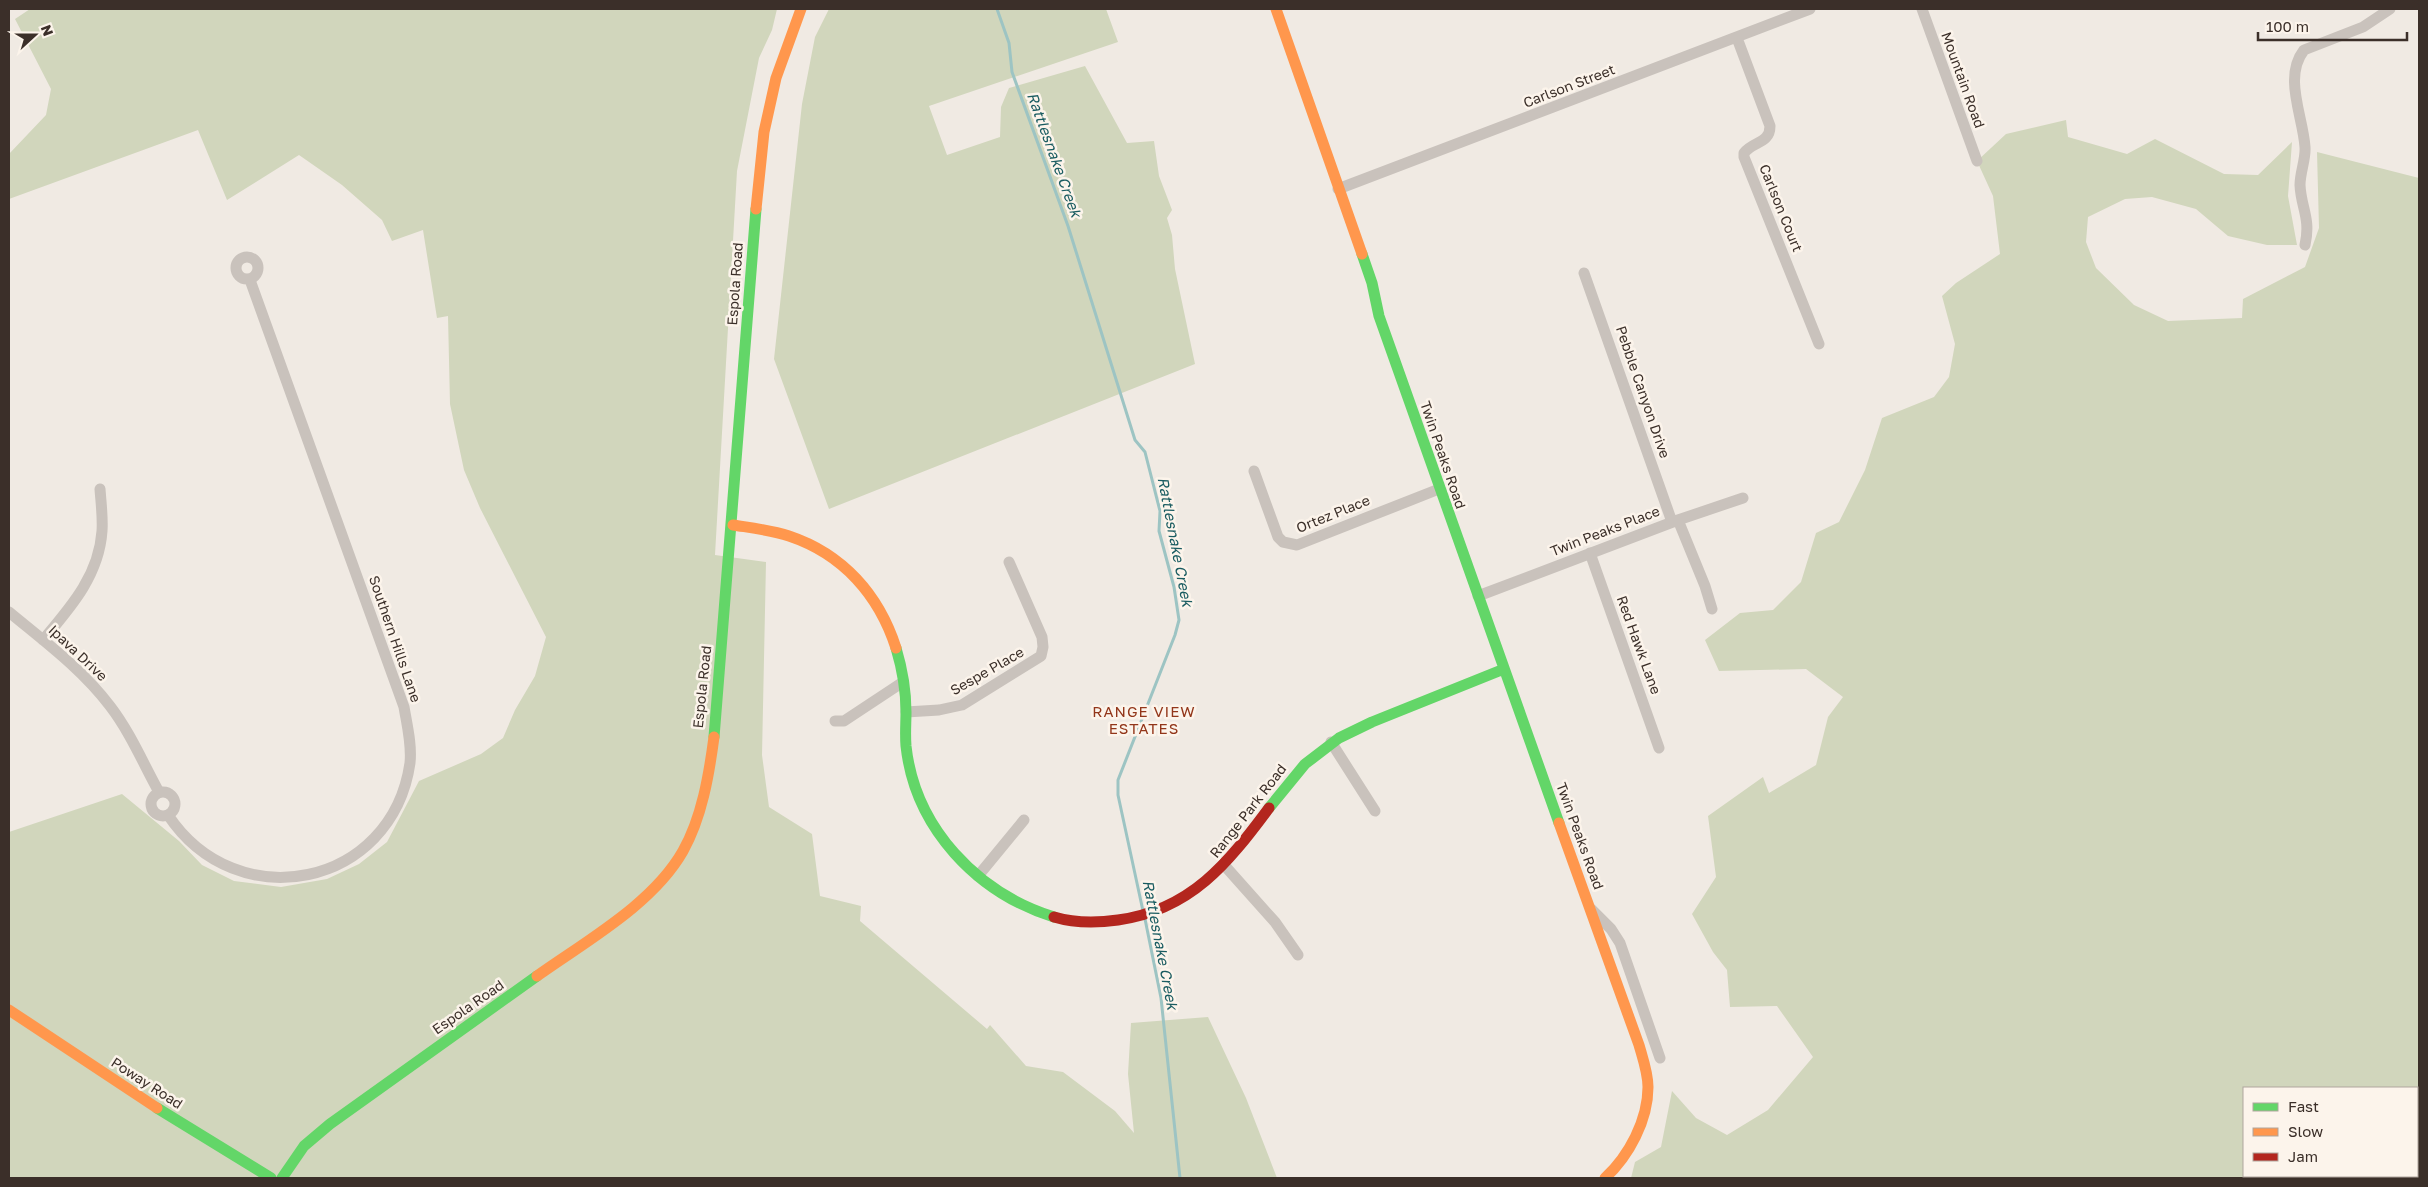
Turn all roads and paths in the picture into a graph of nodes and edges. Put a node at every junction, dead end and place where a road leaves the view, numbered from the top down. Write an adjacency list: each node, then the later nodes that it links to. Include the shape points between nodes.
1 (801, 9): 18 (street, Espola Road, via 776,78 764,132)
2 (1276, 9): 8 (street, Twin Peaks Road)
3 (1810, 9): 6 (street, Carlson Street)
4 (1922, 9): 7 (street, Mountain Road)
5 (2390, 9): 9 (street, via 2363,26 2304,50 2294,69 2305,149 2300,183 2307,213)
6 (1737, 38): 8 (street, Carlson Street); 12 (street, Carlson Court, via 1770,126 1770,134 1765,140 1748,147 1744,157)
7 (1977, 161)
8 (1338, 189): 15 (street, Twin Peaks Road)
9 (2305, 245)
10 (1584, 273): 17 (street, Pebble Canyon Drive)
11 (250, 280): 33 (street, Southern Hills Lane, via 404,707 410,763 392,813 377,834 354,856 300,878 246,874 220,864 196,849)
12 (1819, 344)
13 (1254, 471): 15 (street, Ortez Place, via 1278,537 1290,545)
14 (100, 489): 24 (street, via 100,550 87,584)
15 (1439, 489): 21 (street, Twin Peaks Road)
16 (1743, 498): 17 (street, Twin Peaks Place)
17 (1675, 521): 19 (street, Twin Peaks Place); 22 (street, Pebble Canyon Drive)
18 (732, 525): 26 (street, Range Park Road, via 796,538 820,549 847,568 865,586 883,613 897,650); 42 (street, Espola Road, via 707,782 692,833 673,868 621,917 330,1124 304,1146)
19 (1590, 553): 21 (street, Twin Peaks Place); 30 (street, Red Hawk Lane)
20 (1009, 562): 27 (street, Sespe Place, via 1042,637 1041,656 962,705)
21 (1478, 596): 25 (street, Twin Peaks Road)
22 (1712, 609)
23 (9, 612): 24 (street, Ipava Drive)
24 (43, 640): 31 (street, Ipava Drive, via 87,678 110,707)
25 (1504, 669): 29 (street, Range Park Road, via 1360,726); 37 (street, Twin Peaks Road)
26 (903, 682): 27 (street, Range Park Road); 28 (street, via 844,721)
27 (906, 712): 36 (street, Range Park Road, via 907,752 928,815 950,849)
28 (835, 721)
29 (1331, 742): 32 (street); 35 (street, Range Park Road, via 1303,766)
30 (1660, 748)
31 (159, 792): 33 (street, via 168,793 174,799 174,808); 33 (street, Southern Hills Lane, via 151,799 151,809 158,816)
32 (1375, 811)
33 (168, 815)
34 (1024, 820): 36 (street)
35 (1225, 866): 36 (street, Range Park Road, via 1202,886 1173,904 1138,918 1096,923 1057,919 1034,912 1003,896); 38 (street)
36 (978, 876)
37 (1591, 909): 40 (street, Twin Peaks Road, via 1620,943); 43 (street, Twin Peaks Road, via 1634,1029 1648,1086 1646,1107 1635,1133 1614,1172)
38 (1298, 955)
39 (9, 1010): 41 (street, Poway Road, via 155,1107)
40 (1660, 1058)
41 (271, 1178)
42 (282, 1178)
43 (1605, 1178)

